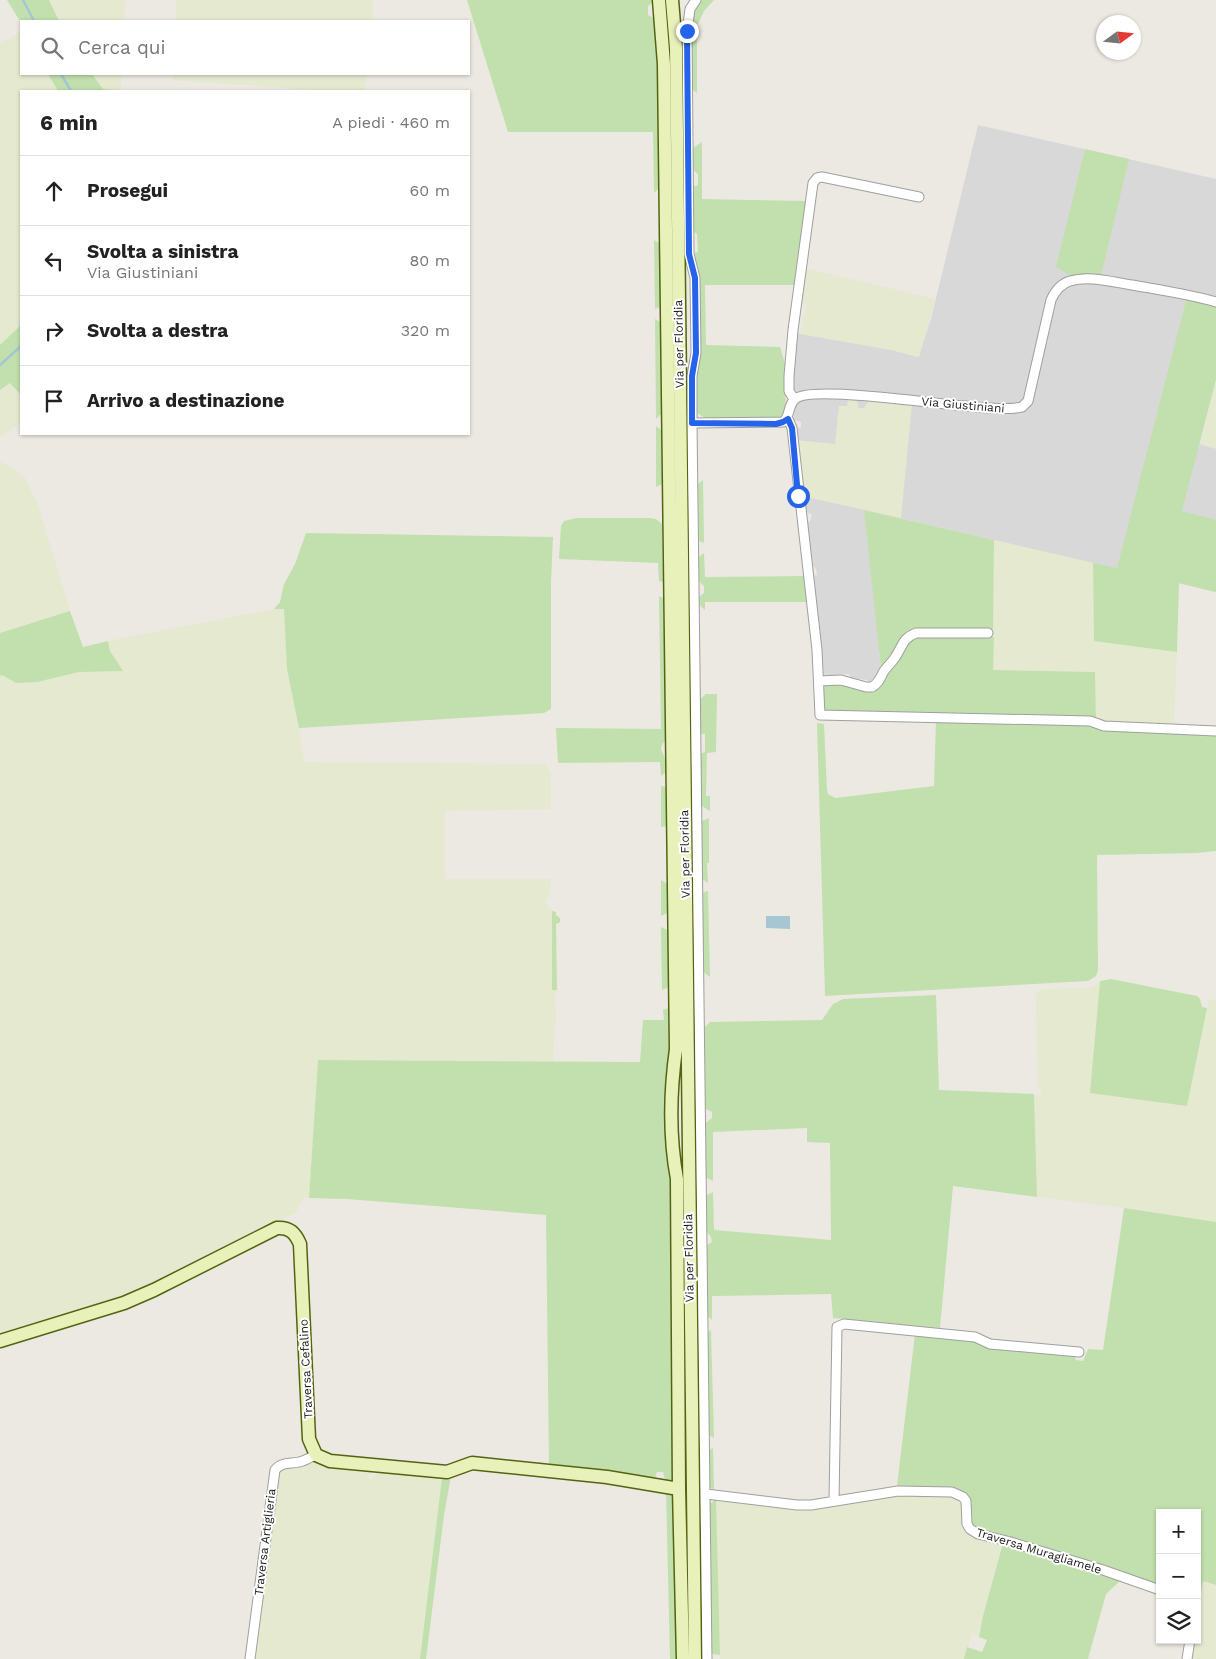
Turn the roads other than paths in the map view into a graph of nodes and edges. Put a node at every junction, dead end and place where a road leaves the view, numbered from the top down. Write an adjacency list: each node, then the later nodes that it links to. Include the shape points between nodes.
1 (659, 0): 17 (street, via 664,64 676,1049 671,1081 672,1144 677,1179)
2 (672, 0): 5 (street)
3 (680, 0): 5 (street)
4 (696, 0): 10 (street, via 690,9 687,31 689,254 695,278 696,353 692,376)
5 (676, 48): 24 (street, Via per Floridia)
6 (919, 197): 8 (street, via 822,177 813,183 790,367 789,391)
7 (1216, 302): 8 (street, Via Giustiniani, via 1190,294 1106,281 1085,279 1068,282 1055,291 1051,300 1028,401 1022,407 839,395 808,394)
8 (794, 399): 9 (street)
9 (788, 419): 10 (street, via 776,424); 12 (street, via 792,428)
10 (692, 423): 18 (street)
11 (988, 633): 12 (street, via 916,632 904,640 881,679 872,687 841,680)
12 (819, 681): 13 (street, via 820,715 1090,721 1104,726)
13 (1216, 731)
14 (0, 1341): 16 (street, Traversa Cefalino, via 124,1303 277,1228 284,1228 296,1235 300,1244 309,1439)
15 (1080, 1352): 19 (street, via 990,1344 975,1337 844,1324 837,1327)
16 (316, 1455): 17 (street, via 330,1461 447,1472 472,1463 607,1477); 22 (street, Traversa Artiglieria, via 275,1470)
17 (679, 1489): 23 (street)
18 (706, 1494): 19 (street, Traversa Muragliamele, via 786,1505); 25 (street)
19 (834, 1500): 20 (street, Traversa Muragliamele, via 898,1491 952,1492 963,1496 967,1524 978,1534)
20 (1156, 1589)
21 (1189, 1644): 26 (street)
22 (250, 1659)
23 (683, 1659)
24 (695, 1659)
25 (707, 1659)
26 (1187, 1659)

